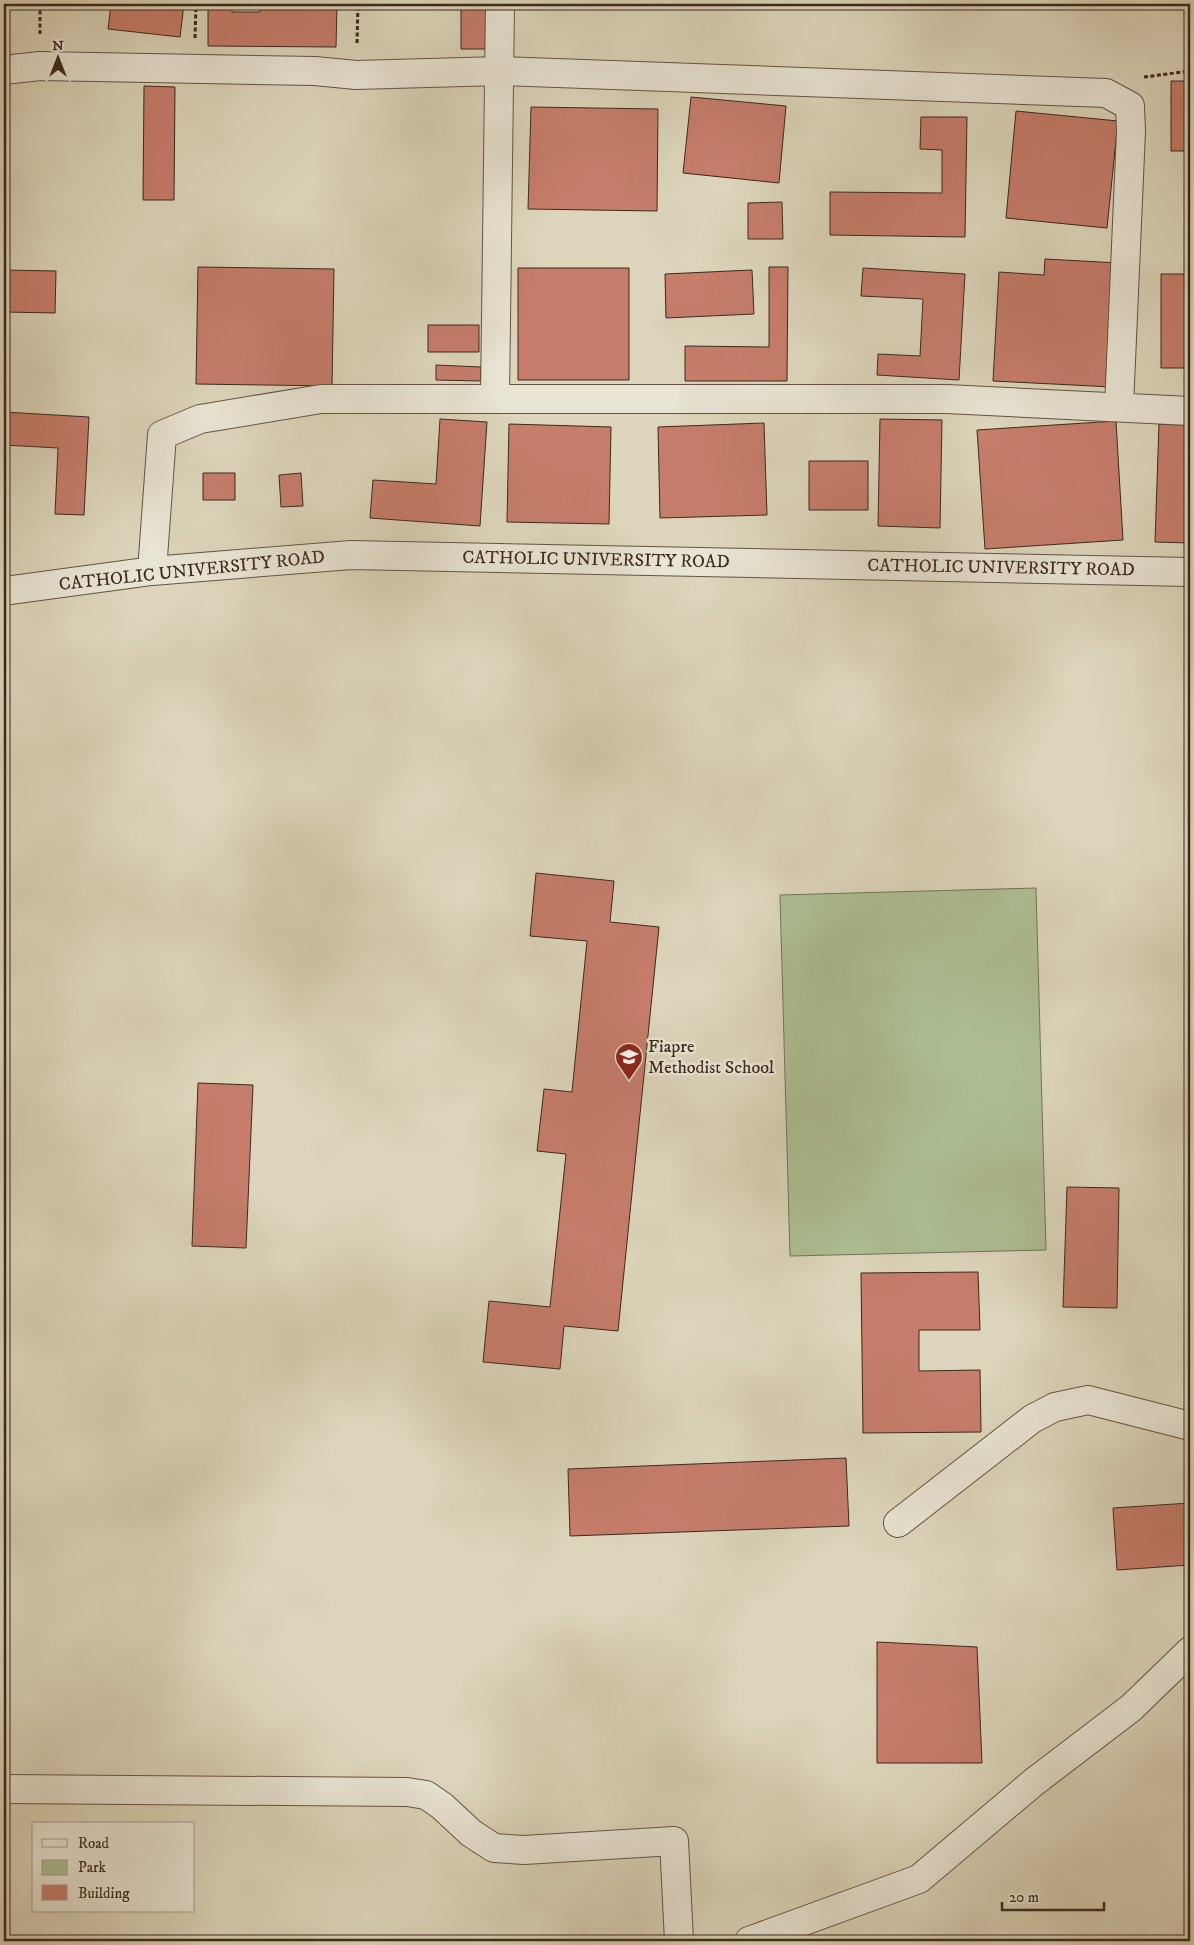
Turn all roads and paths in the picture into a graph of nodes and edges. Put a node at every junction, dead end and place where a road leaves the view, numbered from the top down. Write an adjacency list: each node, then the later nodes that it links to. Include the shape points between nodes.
1 (358, 4): 5 (path)
2 (500, 4): 4 (street)
3 (4, 70): 5 (street, via 50,66 315,71)
4 (500, 71): 5 (street); 6 (street); 7 (street, via 1106,93 1130,106)
5 (356, 75)
6 (495, 399): 7 (street, via 947,399); 9 (street, via 322,399 200,419 162,435)
7 (1119, 407): 8 (street)
8 (1190, 411)
9 (152, 571): 10 (street, CATHOLIC UNIVERSITY ROAD, via 351,555); 11 (street, CATHOLIC UNIVERSITY ROAD)
10 (1190, 572)
11 (4, 591)
12 (1190, 1426): 13 (street, via 1088,1400 1055,1407 1032,1419)
13 (898, 1523)
14 (1190, 1651): 17 (street, via 1131,1708 1034,1782 919,1879)
15 (4, 1789): 16 (street, via 407,1792 426,1795 494,1848 524,1850 674,1841)
16 (679, 1941)
17 (749, 1941)

